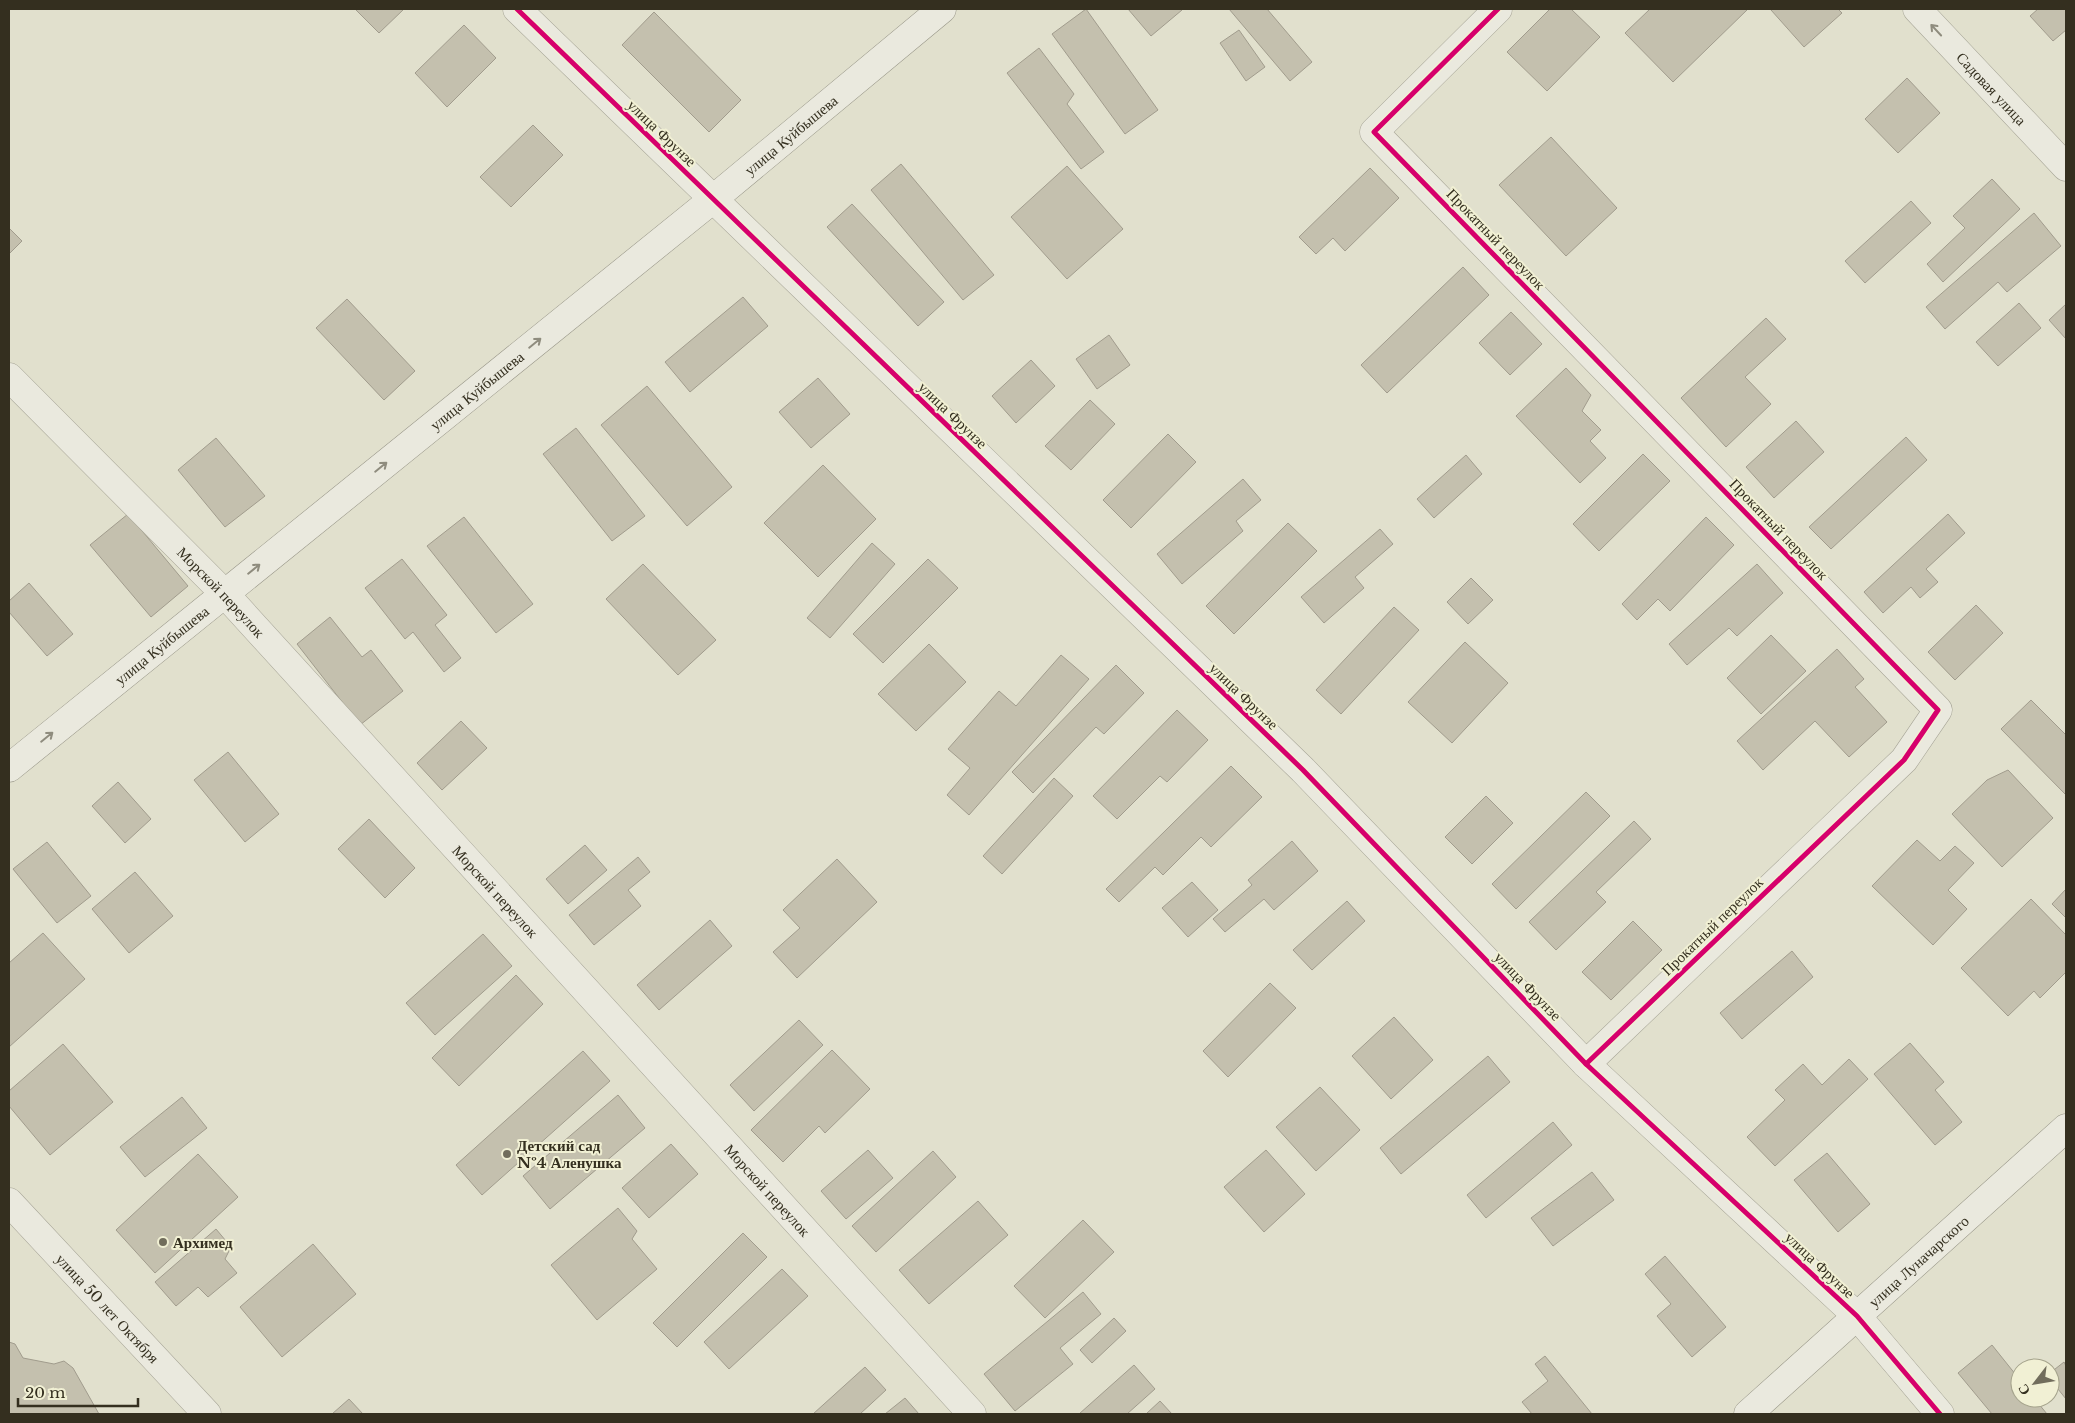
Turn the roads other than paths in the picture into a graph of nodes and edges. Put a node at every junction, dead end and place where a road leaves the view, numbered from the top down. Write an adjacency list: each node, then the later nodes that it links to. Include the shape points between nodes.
1 (517, 9): 6 (street, улица Фрунзе)
2 (942, 9): 6 (street, улица Куйбышева)
3 (1498, 9): 10 (street, Прокатный переулок, via 1374,132 1938,710 1904,760)
4 (1917, 9): 5 (street, Садовая улица, one-way to 4)
5 (2066, 167)
6 (712, 200): 8 (street, улица Куйбышева, one-way to 6); 10 (street, улица Фрунзе, via 1303,770)
7 (9, 377): 8 (street, Морской переулок)
8 (224, 593): 9 (street, улица Куйбышева, one-way to 8); 15 (street, Морской переулок)
9 (9, 768)
10 (1586, 1064): 13 (street, улица Фрунзе)
11 (2066, 1128): 13 (street, улица Луначарского)
12 (9, 1202): 14 (street, улица 50 лет Октября)
13 (1857, 1316): 16 (street, улица Луначарского); 17 (street, улица Фрунзе)
14 (207, 1414)
15 (972, 1414)
16 (1748, 1414)
17 (1940, 1414)

